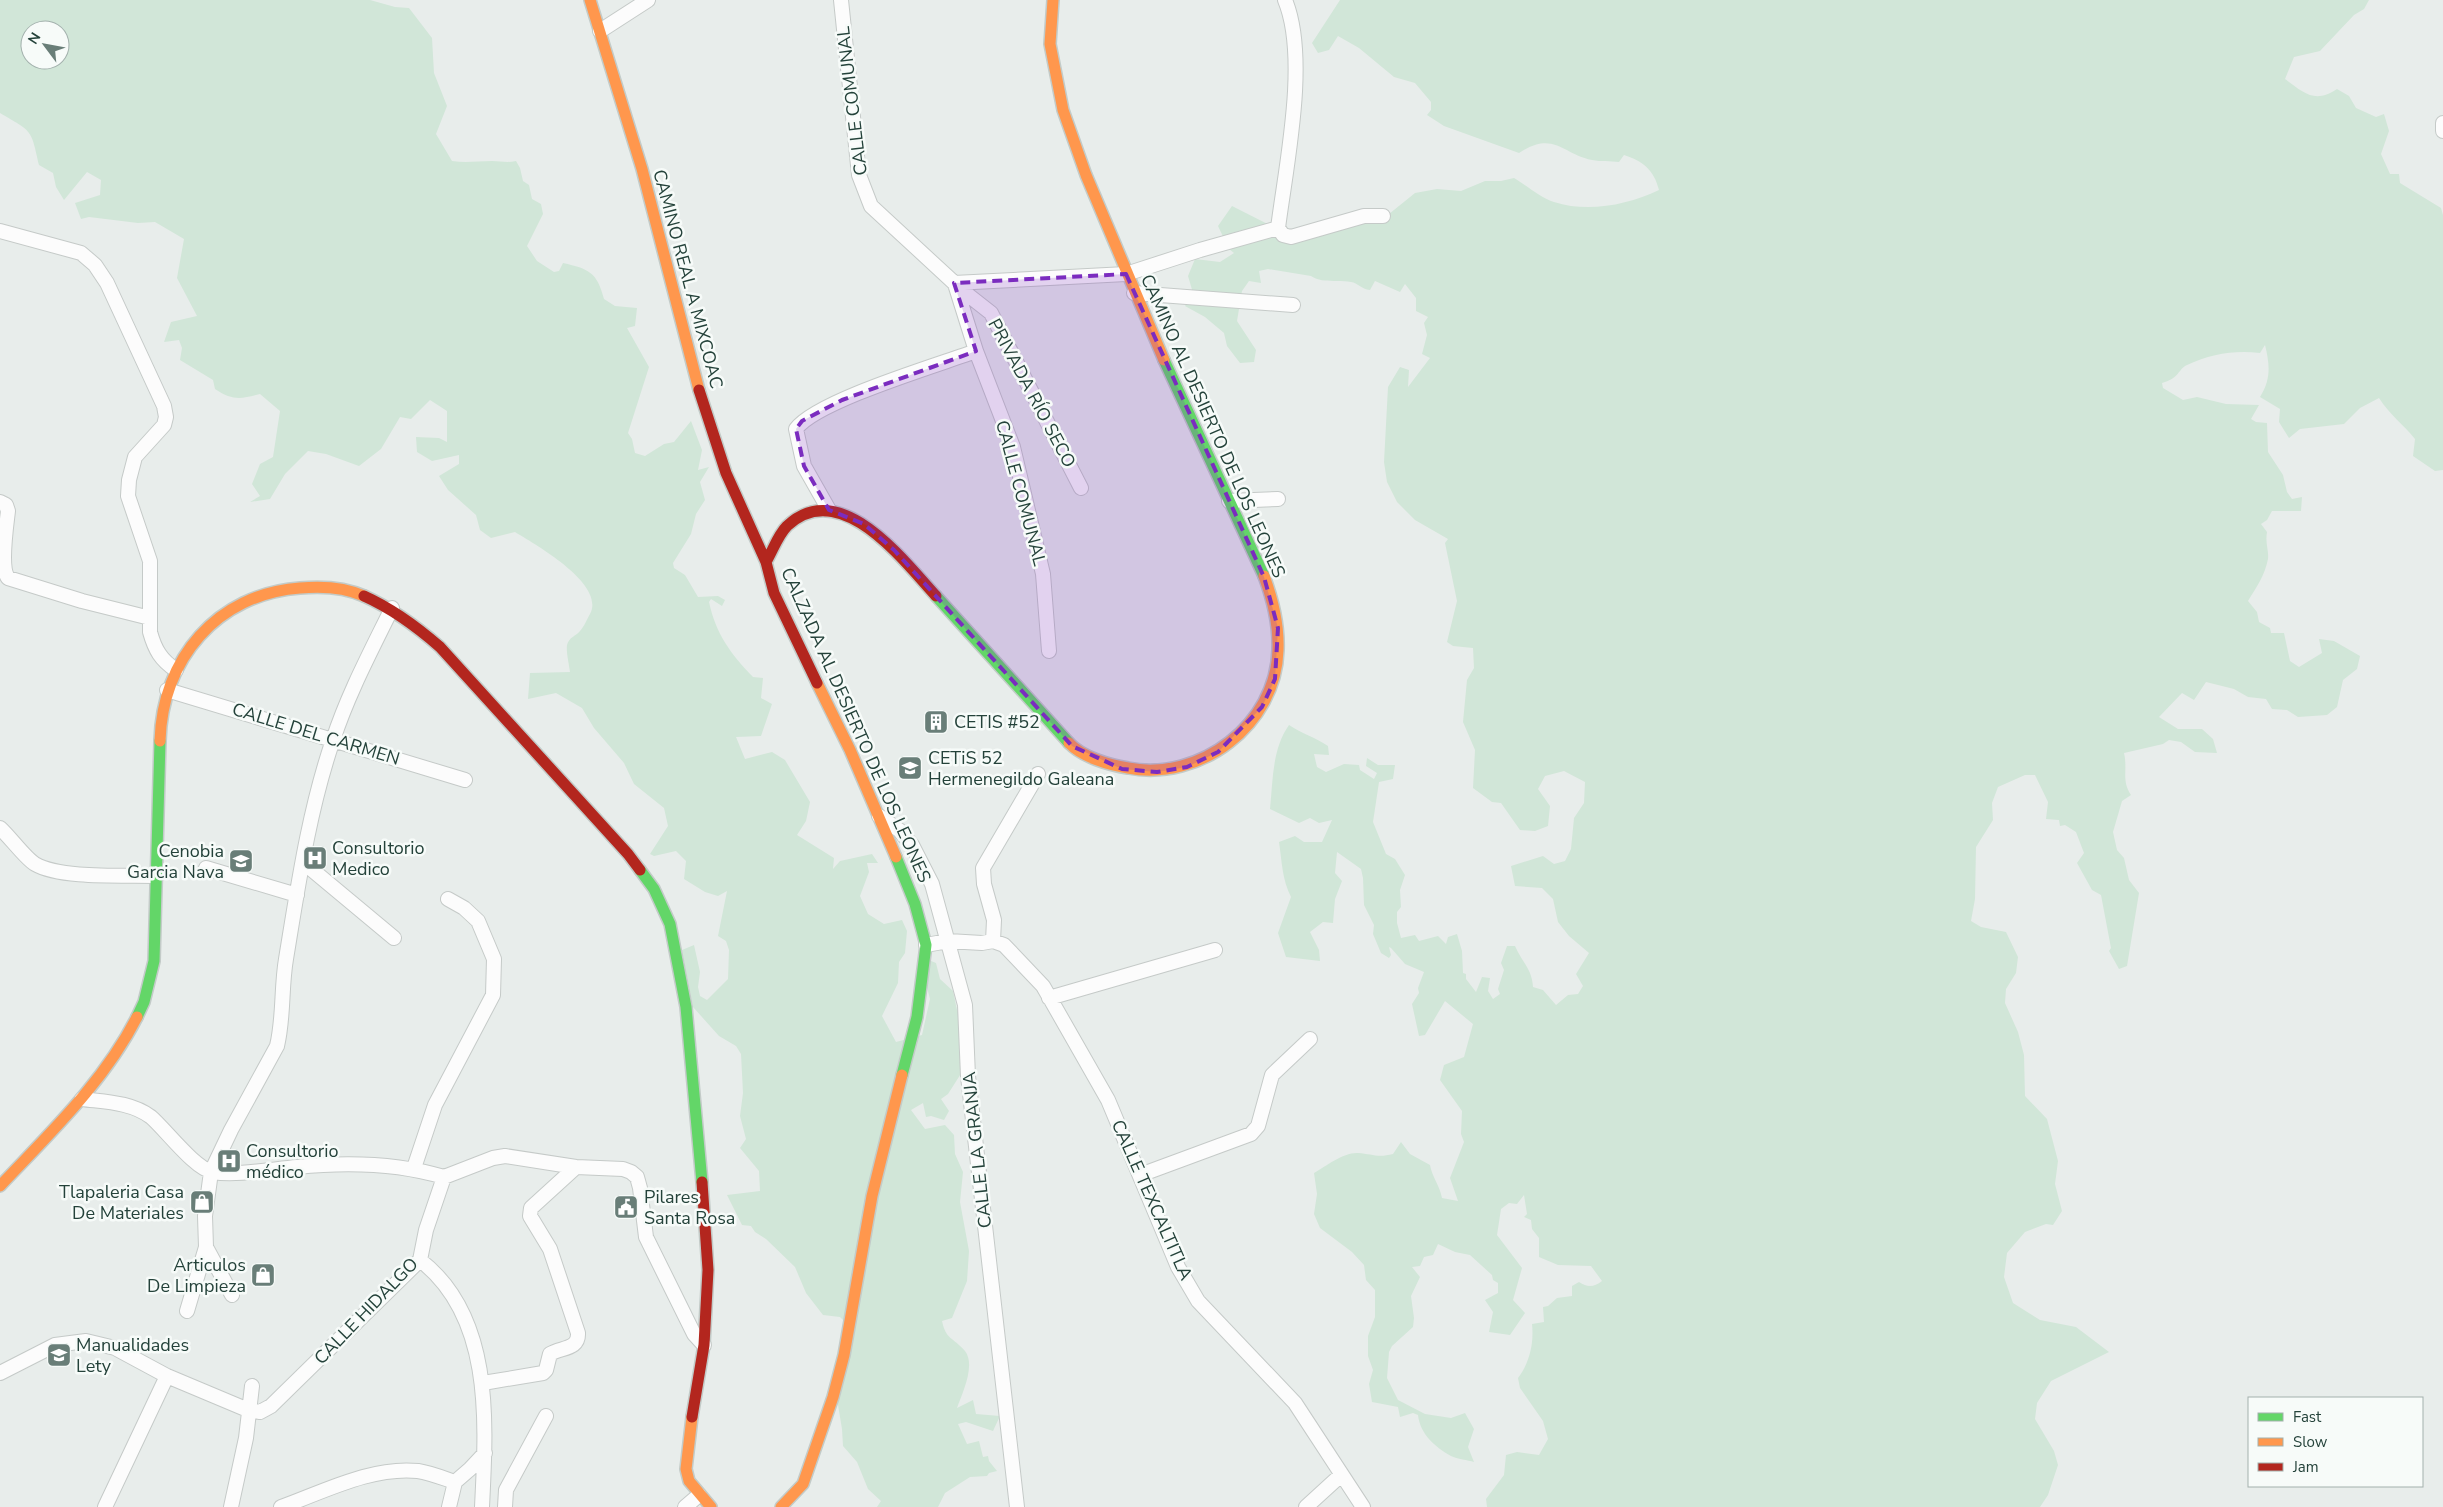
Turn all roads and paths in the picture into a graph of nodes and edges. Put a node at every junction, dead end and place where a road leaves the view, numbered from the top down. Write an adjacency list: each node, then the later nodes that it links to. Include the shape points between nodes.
1 (590, 0): 6 (street, CAMINO REAL A MIXCOAC)
2 (648, 0): 6 (street)
3 (841, 0): 13 (street, CALLE COMUNAL, via 859,175 871,206)
4 (1053, 0): 12 (street, CAMINO AL DESIERTO DE LOS LEONES, via 1050,44 1061,102)
5 (1285, 0): 11 (street, via 1292,18 1296,84)
6 (600, 31): 22 (street, CAMINO REAL A MIXCOAC, via 642,169 695,379 726,472)
7 (2443, 123): 8 (street)
8 (2443, 131)
9 (1383, 216): 11 (street, via 1364,216 1291,237)
10 (0, 231): 24 (street, via 81,253 95,265 107,282 164,406 164,425 135,457 129,480 132,512 150,562)
11 (1281, 232): 12 (street, via 1200,250)
12 (1126, 274): 13 (street); 14 (street, CAMINO AL DESIERTO DE LOS LEONES)
13 (954, 283): 16 (street, CALLE COMUNAL); 17 (street, PRIVADA RÍO SECO, via 991,313)
14 (1134, 293): 15 (street); 19 (street, CAMINO AL DESIERTO DE LOS LEONES)
15 (1293, 305)
16 (976, 351): 21 (street, via 842,400 802,421 796,429 804,466); 25 (street, CALLE COMUNAL, via 1013,447 1043,574)
17 (1081, 488)
18 (1278, 499): 19 (street)
19 (1229, 501): 21 (street, CAMINO AL DESIERTO DE LOS LEONES, via 1264,577 1278,628 1275,679 1262,707 1245,728 1218,752 1187,766 1157,772 1122,768 1090,758 1072,746 894,550 852,516)
20 (0, 502): 24 (street, via 8,511 2,570 8,578)
21 (829, 510): 22 (street, CAMINO AL DESIERTO DE LOS LEONES, via 807,513 791,522)
22 (766, 562): 31 (street, CALZADA AL DESIERTO DE LOS LEONES, via 774,593)
23 (392, 608): 26 (street, via 364,595 322,585 310,584 256,596 220,614 198,634); 28 (street, via 353,688); 56 (street, via 446,653 628,854 654,889 670,924 686,1007 706,1226)
24 (150, 618): 26 (street, via 150,632 158,654)
25 (1049, 651)
26 (176, 670): 27 (street)
27 (167, 690): 28 (street, CALLE DEL CARMEN); 35 (street, via 160,725)
28 (333, 740): 30 (street, CALLE DEL CARMEN); 33 (street)
29 (1038, 774): 40 (street, via 983,868 994,920)
30 (465, 780)
31 (879, 816): 39 (street, CALLE LA GRANJA, via 899,830 912,845 932,884); 41 (street, CALZADA AL DESIERTO DE LOS LEONES, via 916,904)
32 (0, 828): 35 (street, via 34,863 46,868 64,873)
33 (304, 862): 36 (street); 38 (street)
34 (206, 868): 36 (street)
35 (155, 876): 45 (street, via 154,961 144,1002 123,1044)
36 (297, 895): 48 (street, via 277,1046)
37 (448, 899): 47 (street, via 478,920 494,959 492,995 435,1105)
38 (394, 938)
39 (948, 941): 40 (street); 41 (street); 76 (street, CALLE LA GRANJA, via 965,1004 968,1076)
40 (993, 941): 43 (street, CALLE TEXCALTITLA, via 1004,945 1043,986)
41 (926, 945): 75 (street, CALZADA AL DESIERTO DE LOS LEONES, via 917,1017 872,1196 844,1354 833,1397 803,1484)
42 (1215, 950): 43 (street)
43 (1050, 998): 49 (street, CALLE TEXCALTITLA, via 1108,1100)
44 (1310, 1039): 49 (street, via 1272,1075 1258,1126 1251,1134)
45 (82, 1099): 48 (street, via 118,1103 150,1116 181,1150); 51 (street)
46 (576, 1167): 50 (street, via 505,1156); 56 (street, via 623,1168 637,1177 646,1237 694,1334); 59 (street, via 530,1212 550,1249 578,1333 575,1344 550,1354 543,1374)
47 (414, 1168): 48 (street, via 306,1166); 50 (street)
48 (211, 1172): 52 (street, via 205,1216)
49 (1140, 1175): 64 (street, CALLE TEXCALTITLA, via 1178,1267 1198,1301 1295,1403)
50 (444, 1176): 53 (street, CALLE HIDALGO)
51 (0, 1186)
52 (206, 1247): 54 (street); 55 (street)
53 (420, 1260): 59 (street, via 436,1272 461,1308); 61 (street, CALLE HIDALGO, via 271,1406 260,1412)
54 (232, 1295)
55 (187, 1311)
56 (704, 1345): 66 (street, via 686,1469 689,1481)
57 (0, 1373): 58 (street, via 55,1345 86,1341 115,1348)
58 (167, 1376): 61 (street); 67 (street)
59 (483, 1382): 63 (street)
60 (252, 1386): 61 (street)
61 (248, 1410): 68 (street, via 246,1438)
62 (546, 1416): 72 (street, via 506,1490)
63 (485, 1453): 65 (street); 71 (street)
64 (1341, 1475): 77 (street); 78 (street, CALLE TEXCALTITLA)
65 (455, 1482): 69 (street, via 418,1471 396,1471 366,1477); 70 (street)
66 (699, 1495): 73 (street); 74 (street)
67 (107, 1506)
68 (231, 1507)
69 (281, 1507)
70 (450, 1507)
71 (482, 1507)
72 (505, 1507)
73 (685, 1507)
74 (711, 1507)
75 (781, 1507)
76 (1018, 1507)
77 (1306, 1507)
78 (1362, 1507)

